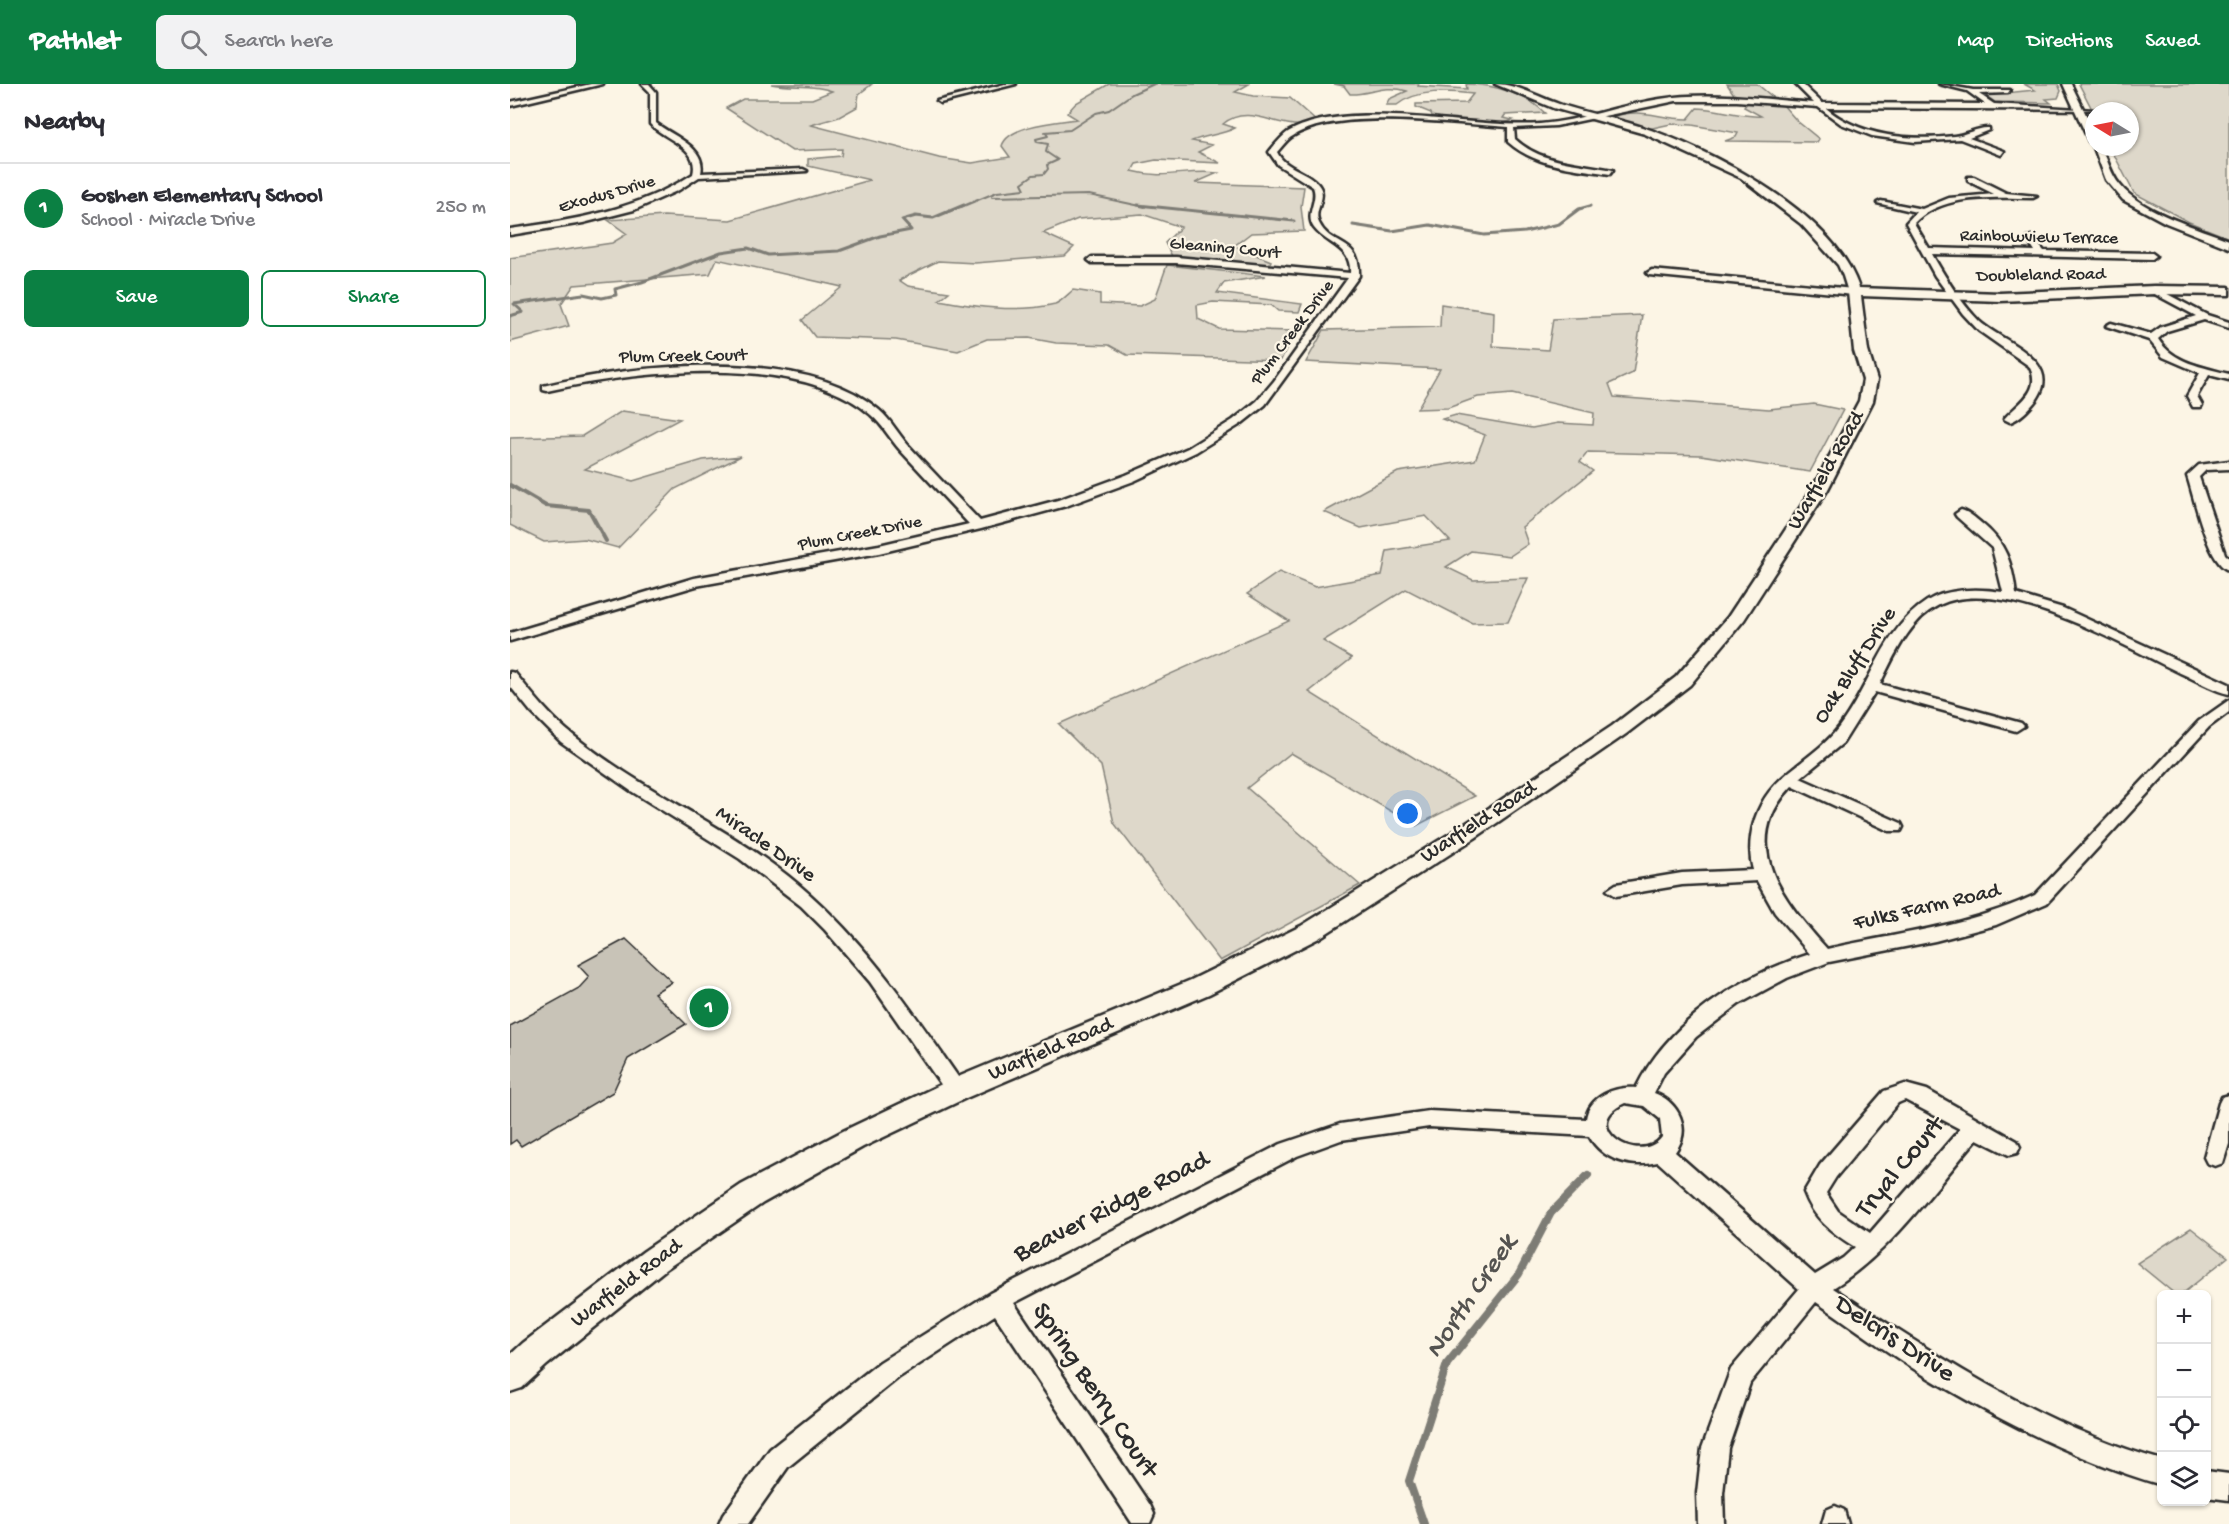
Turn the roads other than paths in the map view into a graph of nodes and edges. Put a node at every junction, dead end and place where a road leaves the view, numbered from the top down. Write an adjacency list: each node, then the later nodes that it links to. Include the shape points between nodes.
1 (600, 84): 11 (street)
2 (645, 84): 25 (street, via 653,92 653,124 696,154 700,163)
3 (1013, 84): 10 (street)
4 (1499, 84): 16 (street, Warfield Road)
5 (1798, 84): 12 (street)
6 (1942, 84): 8 (street)
7 (2067, 84): 14 (street)
8 (1973, 92): 9 (street); 13 (street)
9 (2008, 92)
10 (940, 101)
11 (510, 105)
12 (1822, 105): 13 (street, Plum Creek Drive); 16 (street, Plum Creek Drive, via 1728,94 1661,101); 20 (street, via 1841,122 1868,132 1908,138)
13 (1991, 105): 14 (street, Plum Creek Drive)
14 (2078, 108): 15 (street, Plum Creek Drive); 17 (street)
15 (2085, 108)
16 (1595, 117): 18 (street, Plum Creek Drive, via 1560,124); 44 (street, Warfield Road, via 1648,132 1745,176 1805,222 1843,264)
17 (2085, 122)
18 (1511, 126): 24 (street, via 1511,140 1526,152); 41 (street, Plum Creek Drive, via 1409,118 1356,119 1306,129 1277,143 1273,152 1281,164 1317,187 1320,197 1312,212 1314,222 1352,254)
19 (1987, 129): 20 (street)
20 (1960, 137): 21 (street)
21 (2001, 153)
22 (2101, 156): 35 (street, via 2115,187 2125,196)
23 (803, 171): 25 (street)
24 (1610, 172)
25 (697, 175): 32 (street, Exodus Drive, via 666,194 627,208 568,223)
26 (2123, 176): 33 (street, via 2133,193)
27 (1971, 179): 28 (street)
28 (2004, 196): 29 (street); 31 (street, via 1960,199)
29 (2033, 196)
30 (1881, 203): 31 (street)
31 (1922, 211): 36 (street, via 1910,223)
32 (510, 231)
33 (2229, 238)
34 (2031, 240): 37 (street)
35 (2229, 244)
36 (1926, 251): 37 (street, Rainbowview Terrace); 45 (street)
37 (2043, 255): 38 (street, Rainbowview Terrace)
38 (2152, 256)
39 (1092, 260): 41 (street, Gleaning Court, via 1176,260)
40 (1652, 273): 44 (street)
41 (1354, 276): 57 (street, Plum Creek Drive, via 1278,384 1238,422 1192,450 1130,478 1062,503)
42 (2154, 290): 43 (street, Doubleland Road); 45 (street, Doubleland Road, via 2040,297); 46 (street)
43 (2229, 291)
44 (1854, 292): 45 (street, Doubleland Road); 71 (street, Warfield Road, via 1858,334 1870,380 1866,401 1819,491 1771,567 1736,620 1683,681 1619,730 1467,833 1310,932 1200,987)
45 (1955, 296): 54 (street, via 1990,335 2030,361 2037,370 2039,380 2033,400)
46 (2204, 317): 47 (street); 49 (street, via 2164,329)
47 (2229, 325)
48 (2111, 326): 49 (street)
49 (2153, 338): 50 (street, via 2166,355)
50 (2206, 371): 51 (street); 53 (street, via 2192,396)
51 (2229, 377)
52 (547, 388): 57 (street, Plum Creek Court, via 593,377 689,369 758,372 817,384 850,395 874,411)
53 (2198, 405)
54 (2010, 419)
55 (2229, 465): 58 (street, via 2203,467 2193,476 2219,555)
56 (1961, 514): 59 (street, via 1996,541 2005,559)
57 (977, 526): 60 (street, Plum Creek Drive, via 879,549 694,582)
58 (2229, 566)
59 (2010, 597): 62 (street, Oak Bluff Drive, via 1989,594 1933,603 1912,617); 63 (street, Oak Bluff Drive, via 2062,611)
60 (510, 637)
61 (510, 676): 71 (street, Miracle Drive, via 519,690 578,748 779,878 823,915 880,978)
62 (1871, 686): 65 (street); 66 (street, Oak Bluff Drive, via 1846,729)
63 (2229, 690)
64 (2229, 705): 70 (street, Fulks Farm Road, via 2204,724 2041,899 1978,925)
65 (2016, 726)
66 (1790, 779): 67 (street); 68 (street, Oak Bluff Drive, via 1773,797 1762,821)
67 (1895, 828)
68 (1762, 875): 69 (street, via 1682,879); 70 (street, Oak Bluff Drive, via 1777,902)
69 (1616, 890)
70 (1823, 957): 72 (street, Fulks Farm Road, via 1726,1002 1688,1034 1658,1067)
71 (956, 1090): 82 (street, Warfield Road, via 853,1139 752,1194 655,1260)
72 (1642, 1096): 74 (street, via 1623,1095 1606,1102 1597,1112); 77 (street, via 1664,1108 1673,1120 1675,1133)
73 (2228, 1111): 78 (street)
74 (1595, 1128): 77 (street, via 1606,1145 1618,1153 1647,1157); 81 (street, Beaver Ridge Road, via 1429,1119 1340,1132 1289,1150)
75 (1973, 1128): 76 (street, Tryal Court); 79 (street, Tryal Court); 79 (street, Tryal Court, via 1920,1096 1905,1092 1884,1105 1815,1192 1819,1206 1831,1219)
76 (2009, 1147)
77 (1661, 1152): 80 (street, Delcris Drive)
78 (2215, 1157)
79 (1872, 1245): 80 (street, Tryal Court)
80 (1814, 1288): 83 (street, Delcris Drive, via 1950,1378 2060,1434); 88 (street, Tryal Court, via 1740,1377 1715,1448)
81 (998, 1300): 86 (street, Spring Berry Court); 87 (street, Beaver Ridge Road, via 889,1370 787,1451)
82 (510, 1377)
83 (2157, 1472)
84 (2211, 1485): 85 (street)
85 (2229, 1487)
86 (1141, 1515)
87 (732, 1524)
88 (1711, 1524)

